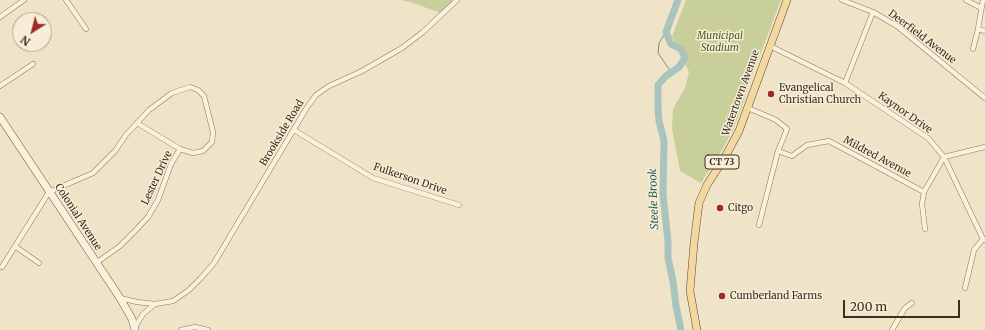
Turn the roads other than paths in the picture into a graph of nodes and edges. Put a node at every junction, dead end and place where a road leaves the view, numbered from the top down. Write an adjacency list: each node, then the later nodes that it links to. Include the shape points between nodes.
1 (24, 0): 10 (street)
2 (66, 0): 11 (street)
3 (458, 0): 23 (street, Brookside Road, via 402,48 316,95)
4 (788, 0): 14 (main road, Watertown Avenue / CT 73)
5 (842, 0): 9 (street, Deerfield Avenue)
6 (966, 0): 8 (street)
7 (983, 0): 8 (street)
8 (981, 8): 12 (street)
9 (873, 12): 17 (street); 19 (street, Deerfield Avenue, via 896,26)
10 (0, 17)
11 (86, 29)
12 (978, 29): 13 (street); 15 (street)
13 (985, 31)
14 (770, 46): 17 (street, Kaynor Drive); 20 (main road, Watertown Avenue / CT 73)
15 (973, 49)
16 (33, 64): 18 (street)
17 (845, 83): 27 (street, Kaynor Drive, via 928,138)
18 (0, 86)
19 (985, 98)
20 (748, 108): 26 (street, via 776,120 788,129); 45 (main road, Watertown Avenue / CT 73, via 733,144 707,185 699,203 690,291)
21 (0, 117): 28 (street, Colonial Avenue)
22 (137, 123): 25 (street); 25 (street, via 172,93 190,87 198,90 204,96 213,132 212,142 204,151 192,153); 28 (street, via 93,173)
23 (294, 130): 30 (street, Fulkerson Drive, via 373,178); 41 (street, Brookside Road, via 214,262 189,290 173,301)
24 (985, 148): 27 (street)
25 (180, 149): 36 (street, Lester Drive, via 148,217 120,246)
26 (778, 151): 29 (street, Mildred Avenue, via 792,156 807,145 829,141); 31 (street)
27 (944, 158): 29 (street); 33 (street, Kaynor Drive)
28 (49, 192): 34 (street); 36 (street, Colonial Avenue)
29 (924, 192): 32 (street, via 922,204)
30 (459, 205)
31 (759, 225)
32 (925, 229)
33 (984, 239): 38 (street, via 974,250)
34 (16, 247): 35 (street); 37 (street)
35 (39, 263)
36 (96, 263): 39 (street, Colonial Avenue)
37 (2, 267)
38 (965, 288)
39 (120, 298): 41 (street, Brookside Road); 42 (street, Colonial Avenue)
40 (912, 303): 46 (street, via 905,308)
41 (155, 304): 42 (street, via 143,314)
42 (135, 328)
43 (181, 330): 44 (street, via 195,327)
44 (208, 330)
45 (697, 330)
46 (892, 330)

